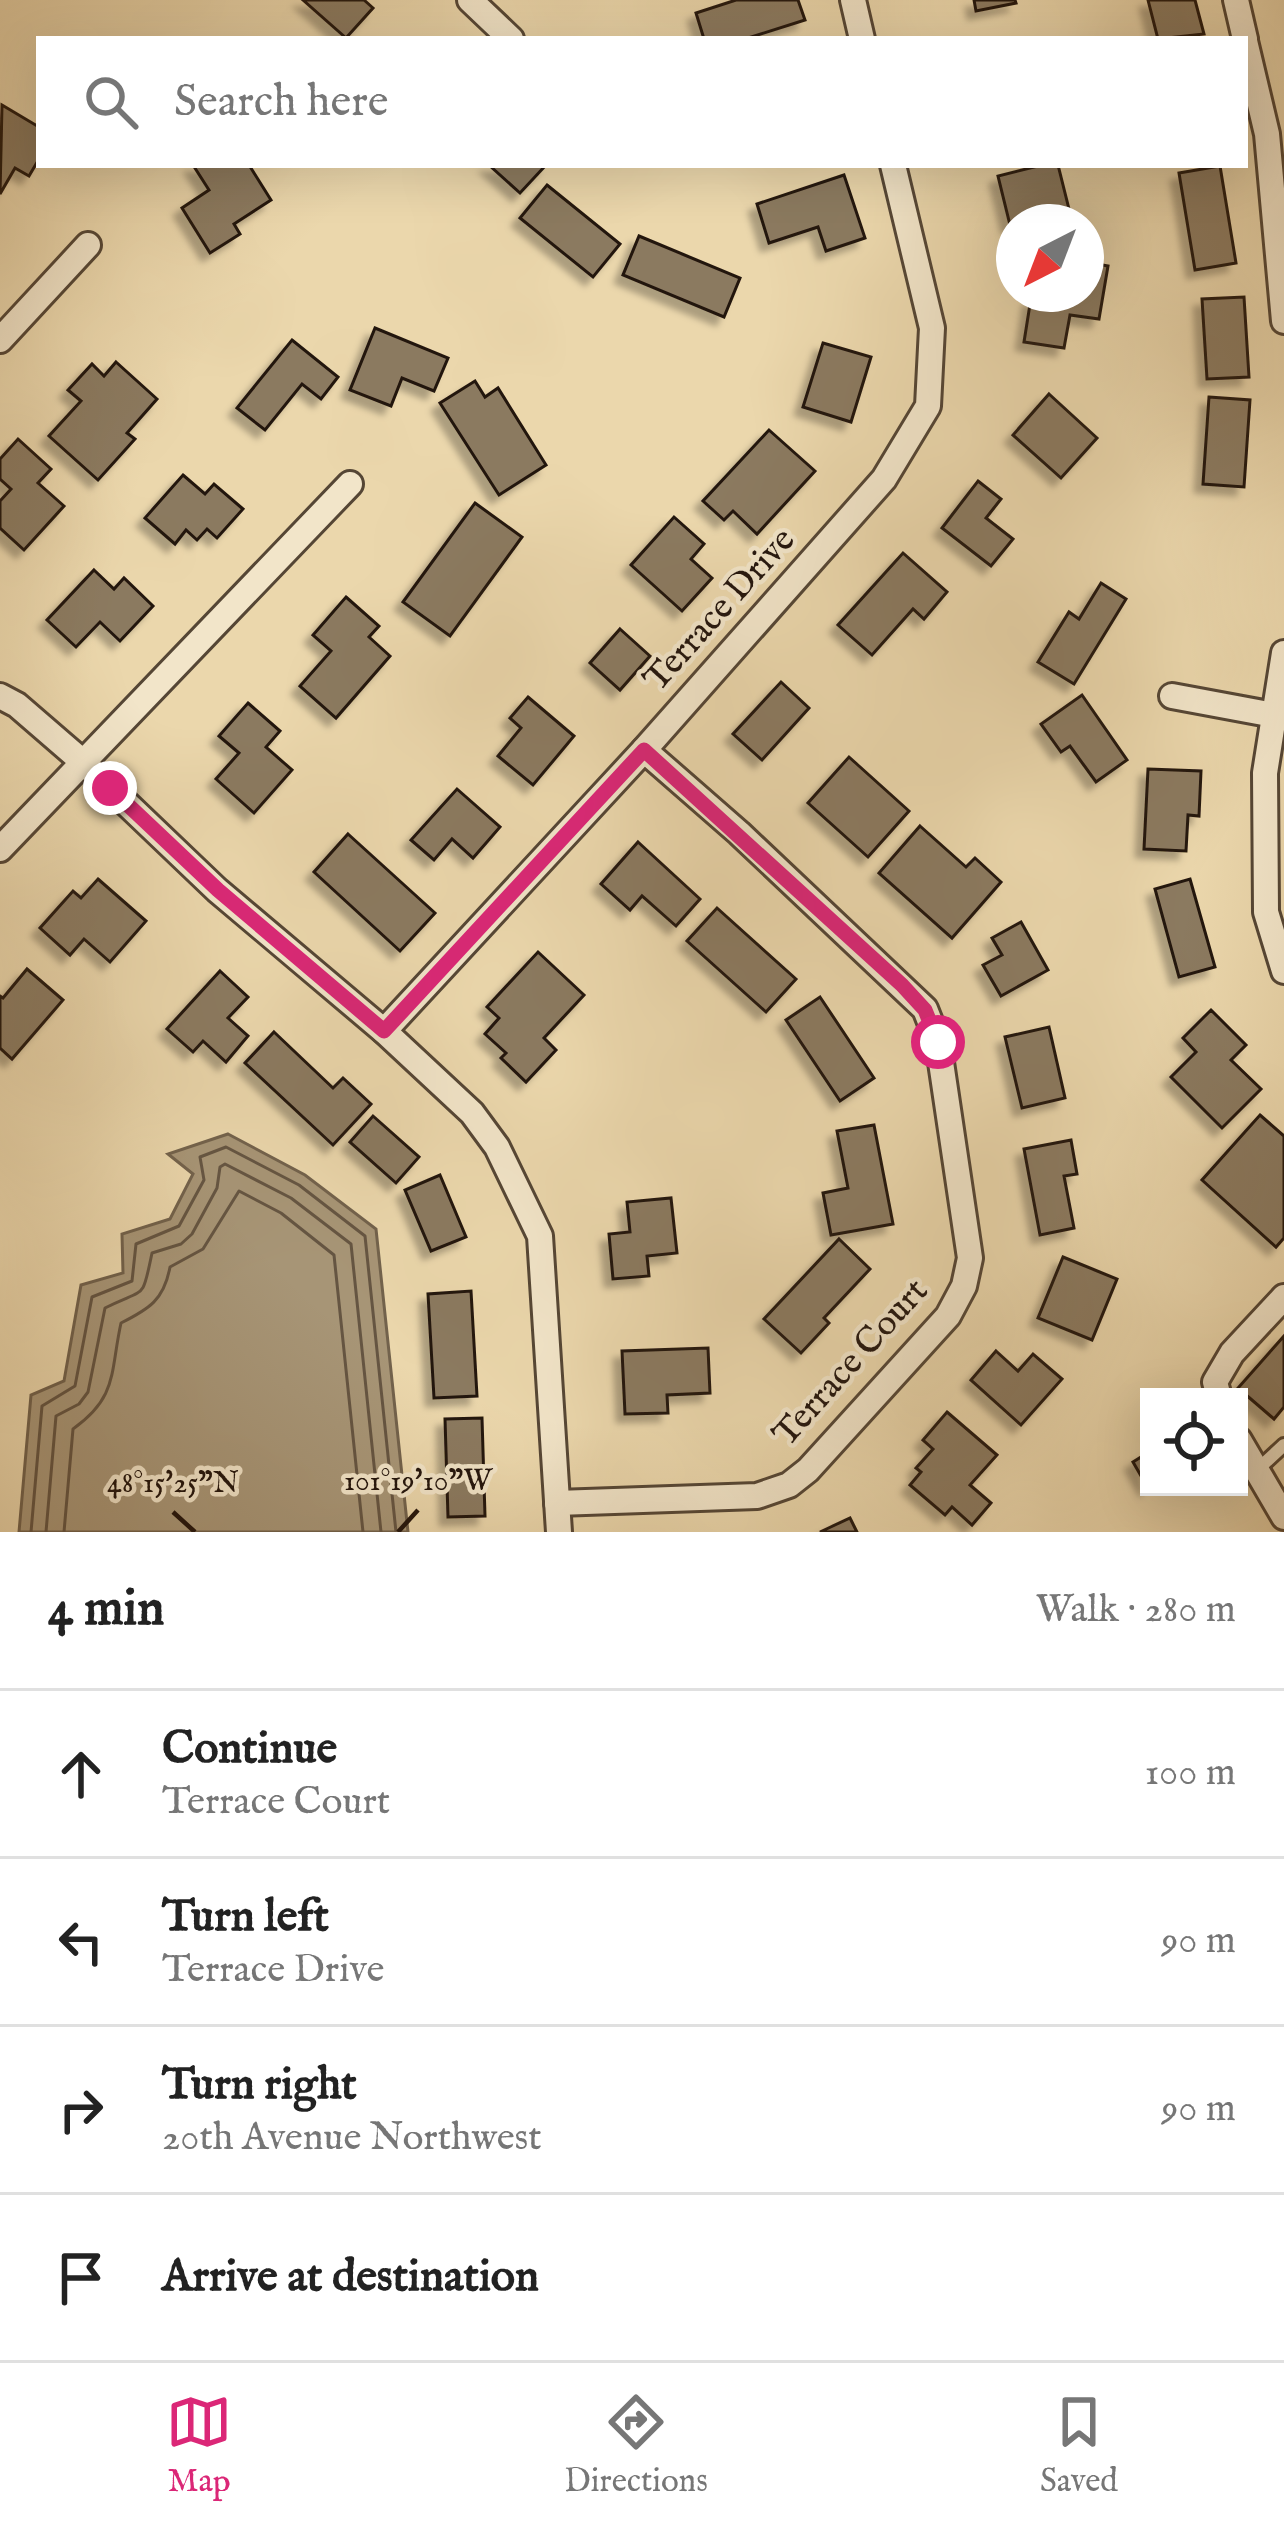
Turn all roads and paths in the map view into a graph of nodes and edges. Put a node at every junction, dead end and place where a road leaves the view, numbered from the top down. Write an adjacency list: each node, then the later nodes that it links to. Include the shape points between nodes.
1 (470, 0): 4 (street)
2 (853, 0): 5 (street)
3 (1236, 0): 6 (street)
4 (508, 36)
5 (861, 36)
6 (1244, 36)
7 (1248, 53): 10 (street, via 1267,134)
8 (894, 168): 17 (street, Terrace Drive, via 932,328 928,406 884,479)
9 (88, 245): 11 (street)
10 (1284, 321)
11 (0, 340)
12 (350, 484): 18 (street)
13 (1284, 653): 16 (street)
14 (0, 696): 18 (street)
15 (1172, 696): 16 (street)
16 (1274, 715): 20 (street, via 1265,773 1266,912)
17 (644, 750): 21 (street, Terrace Drive); 27 (street, Terrace Court, via 925,1010 938,1042 970,1258 947,1316 789,1485 758,1496)
18 (83, 762): 19 (street); 21 (street)
19 (0, 849)
20 (1284, 971)
21 (384, 1031): 27 (street, via 472,1113 540,1236)
22 (1284, 1297): 23 (street, via 1232,1353)
23 (1217, 1388)
24 (1284, 1445): 26 (lane)
25 (1248, 1457): 26 (street)
26 (1256, 1472): 28 (street)
27 (557, 1503): 29 (street)
28 (1284, 1516)
29 (559, 1532)

